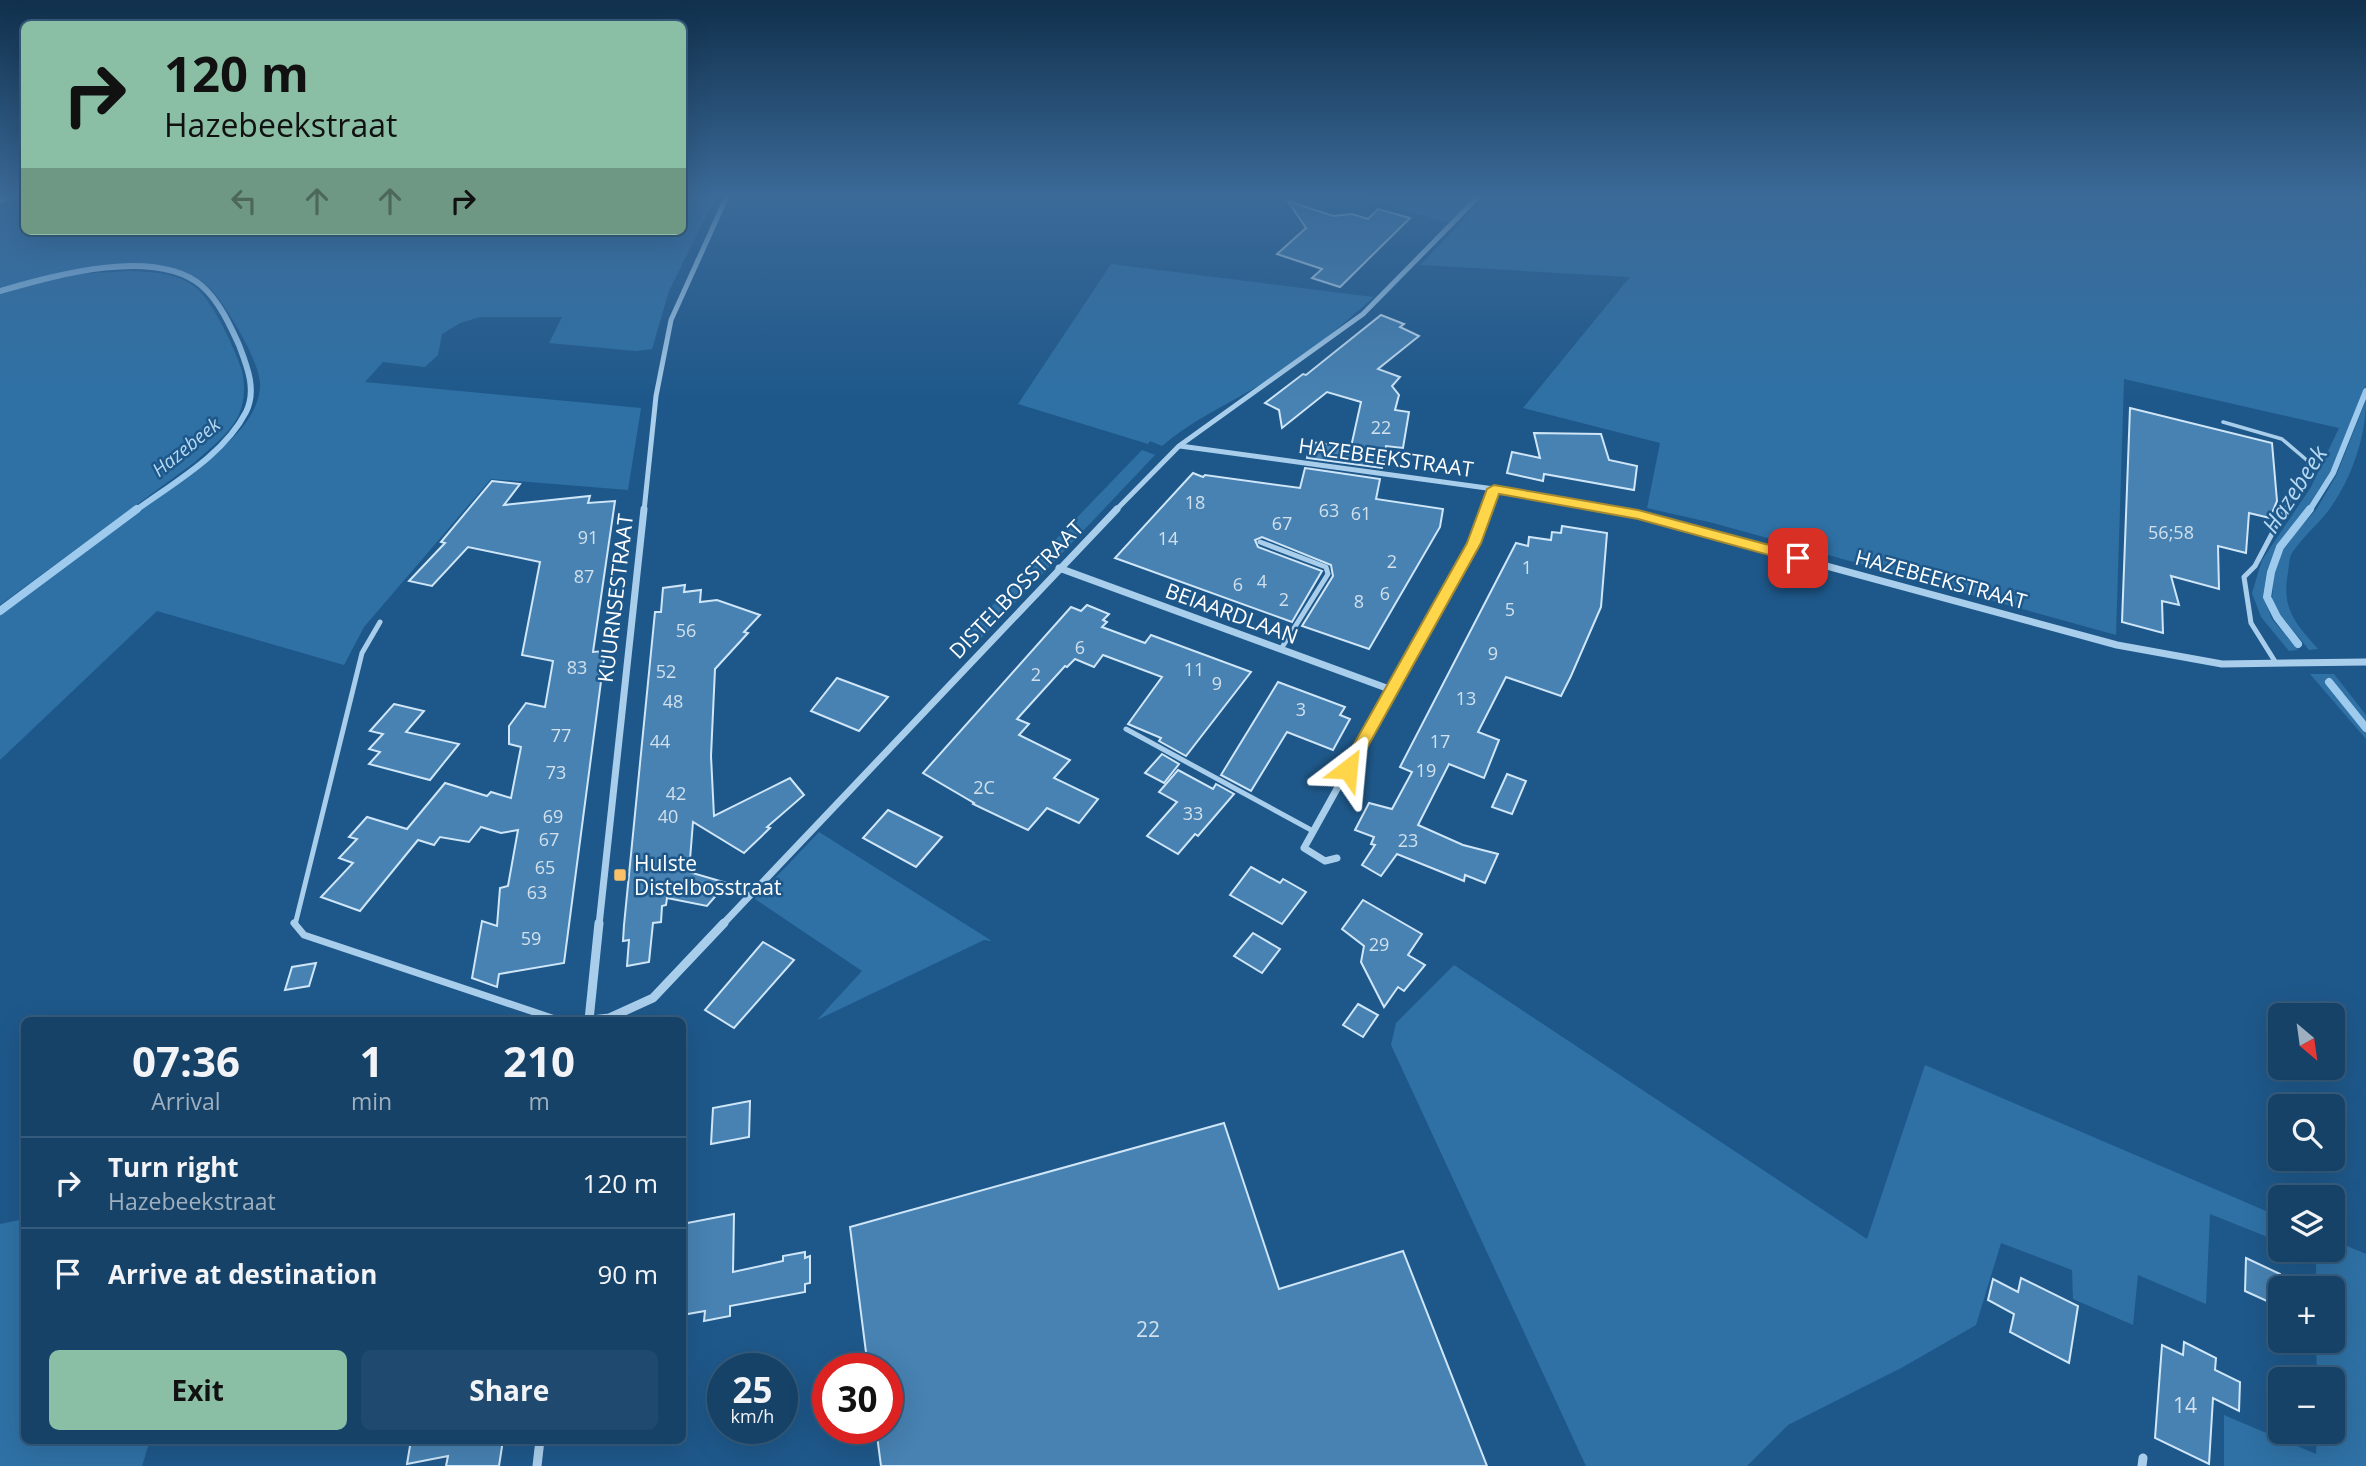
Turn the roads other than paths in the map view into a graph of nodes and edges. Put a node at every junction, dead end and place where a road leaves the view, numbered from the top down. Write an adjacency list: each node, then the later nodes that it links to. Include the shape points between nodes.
1 (696, 262): 17 (street, KUURNSESTRAAT, via 671,320 656,396)
2 (1414, 262): 4 (street, DISTELBOSSTRAAT, via 1363,314)
3 (2223, 422): 11 (lane, via 2282,439 2309,462 2255,566 2244,577 2245,609)
4 (1179, 446): 5 (street, HAZEBEEKSTRAAT); 7 (street, DISTELBOSSTRAAT)
5 (1494, 489): 11 (street, HAZEBEEKSTRAAT, via 1638,514 2118,645 2222,664); 12 (street, via 1474,543)
6 (1260, 542): 9 (lane, via 1326,567 1328,574)
7 (1059, 568): 9 (street, BEIAARDLAAN); 18 (street, DISTELBOSSTRAAT, via 653,998)
8 (380, 622): 16 (lane, via 362,653 294,924 304,935)
9 (1281, 649): 12 (street, BEIAARDLAAN)
10 (2366, 662): 11 (street, HAZEBEEKSTRAAT)
11 (2276, 664)
12 (1392, 690): 14 (street)
13 (1126, 729): 14 (lane)
14 (1313, 831): 15 (street, via 1304,848 1325,861)
15 (1337, 858)
16 (549, 1017)
17 (591, 1017)
18 (611, 1017)
19 (540, 1444): 20 (street)
20 (537, 1466)

